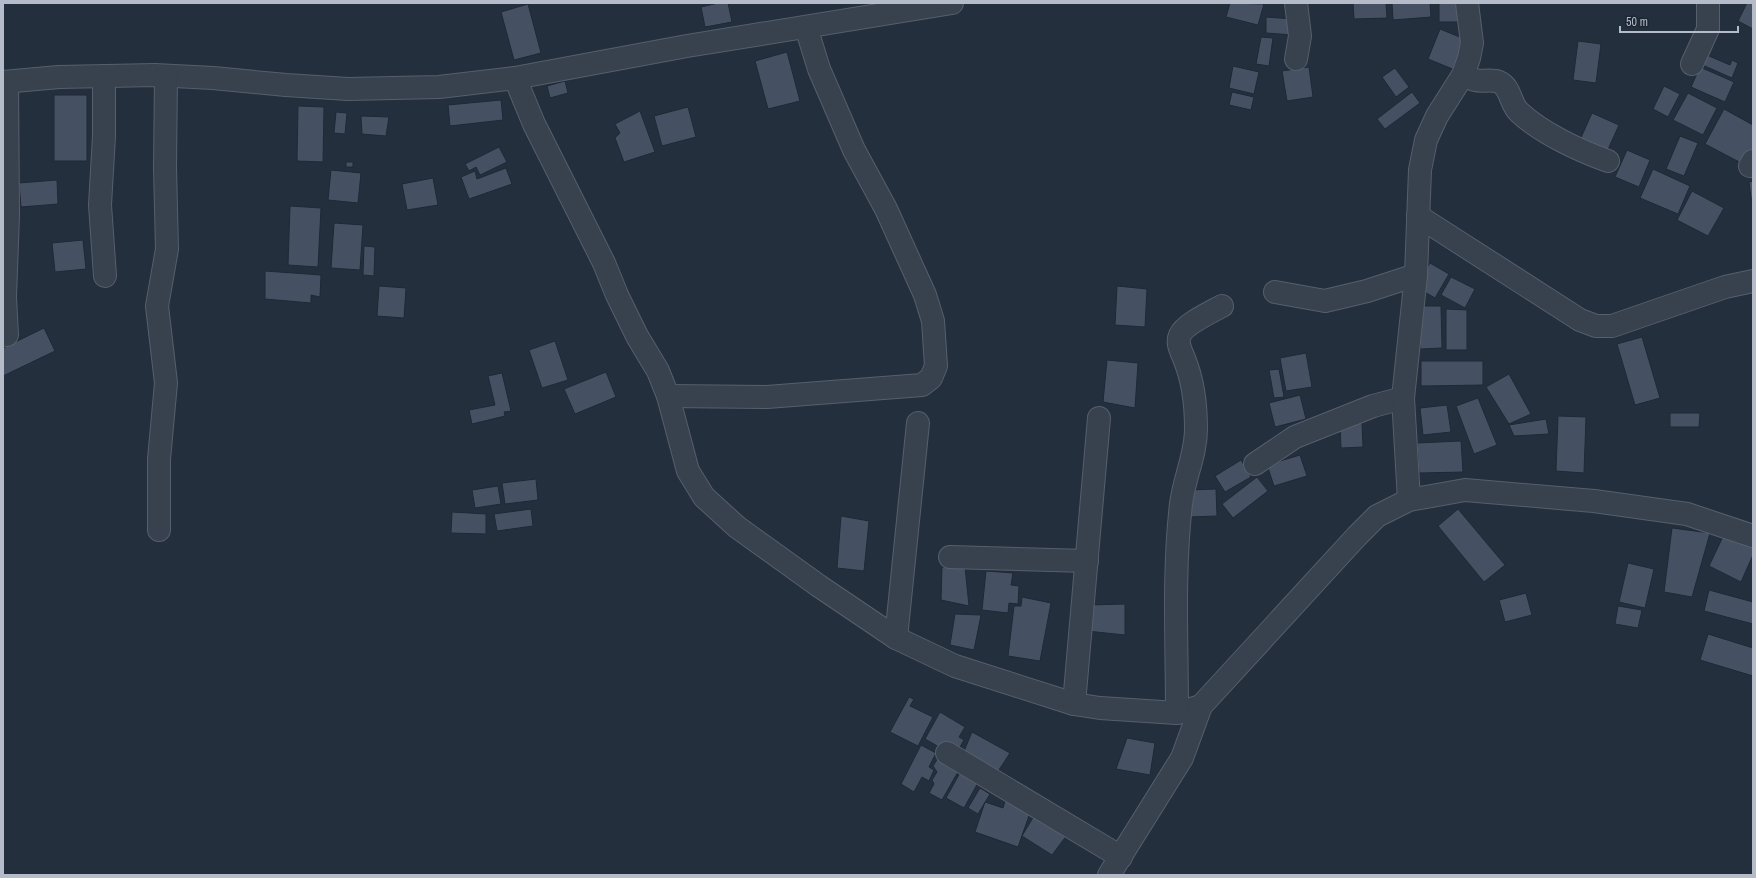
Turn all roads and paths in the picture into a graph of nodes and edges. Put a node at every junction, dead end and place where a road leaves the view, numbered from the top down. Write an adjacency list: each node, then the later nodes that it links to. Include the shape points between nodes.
1 (952, 3): 5 (street)
2 (1296, 3): 6 (street, via 1300,36)
3 (1467, 3): 8 (street, via 1472,43)
4 (1708, 3): 7 (street, via 1708,29)
5 (806, 27): 11 (street); 21 (street, via 819,69 851,144 886,210 925,296 933,321 936,366 931,378 922,385 767,397)
6 (1296, 60)
7 (1692, 64)
8 (1463, 75): 13 (street, via 1475,80 1498,82 1506,87 1518,112 1533,123 1584,152); 14 (street, via 1437,116 1426,140 1420,170)
9 (104, 76): 10 (street); 12 (street); 16 (street, via 100,205)
10 (166, 76): 11 (street, via 348,89 439,87); 27 (street, via 166,249 157,306 166,383 159,458)
11 (515, 78): 21 (street, via 534,124)
12 (5, 82): 20 (street)
13 (1608, 161)
14 (1418, 216): 15 (street); 17 (street, via 1580,320 1596,326 1612,326 1725,287)
15 (1416, 275): 18 (street, via 1325,301); 22 (street)
16 (105, 276)
17 (1753, 281)
18 (1275, 292)
19 (1222, 306): 34 (street, via 1185,328 1179,336 1178,346 1186,362 1194,399 1196,430 1181,502 1177,556)
20 (7, 335)
21 (668, 396): 31 (street, via 688,471 704,497 736,527)
22 (1403, 398): 25 (street, via 1373,406 1295,437); 26 (street)
23 (1099, 418): 30 (street)
24 (918, 423): 31 (street)
25 (1255, 464)
26 (1409, 500): 28 (street, via 1465,490 1586,500 1687,514); 33 (street, via 1377,516)
27 (159, 530)
28 (1753, 536)
29 (950, 557): 30 (street)
30 (1088, 561): 32 (street)
31 (896, 638): 32 (street, via 955,666)
32 (1074, 704): 34 (street)
33 (1201, 706): 34 (street); 36 (street, via 1182,758)
34 (1177, 713)
35 (947, 753): 36 (street)
36 (1120, 857): 37 (street)
37 (1109, 875)

